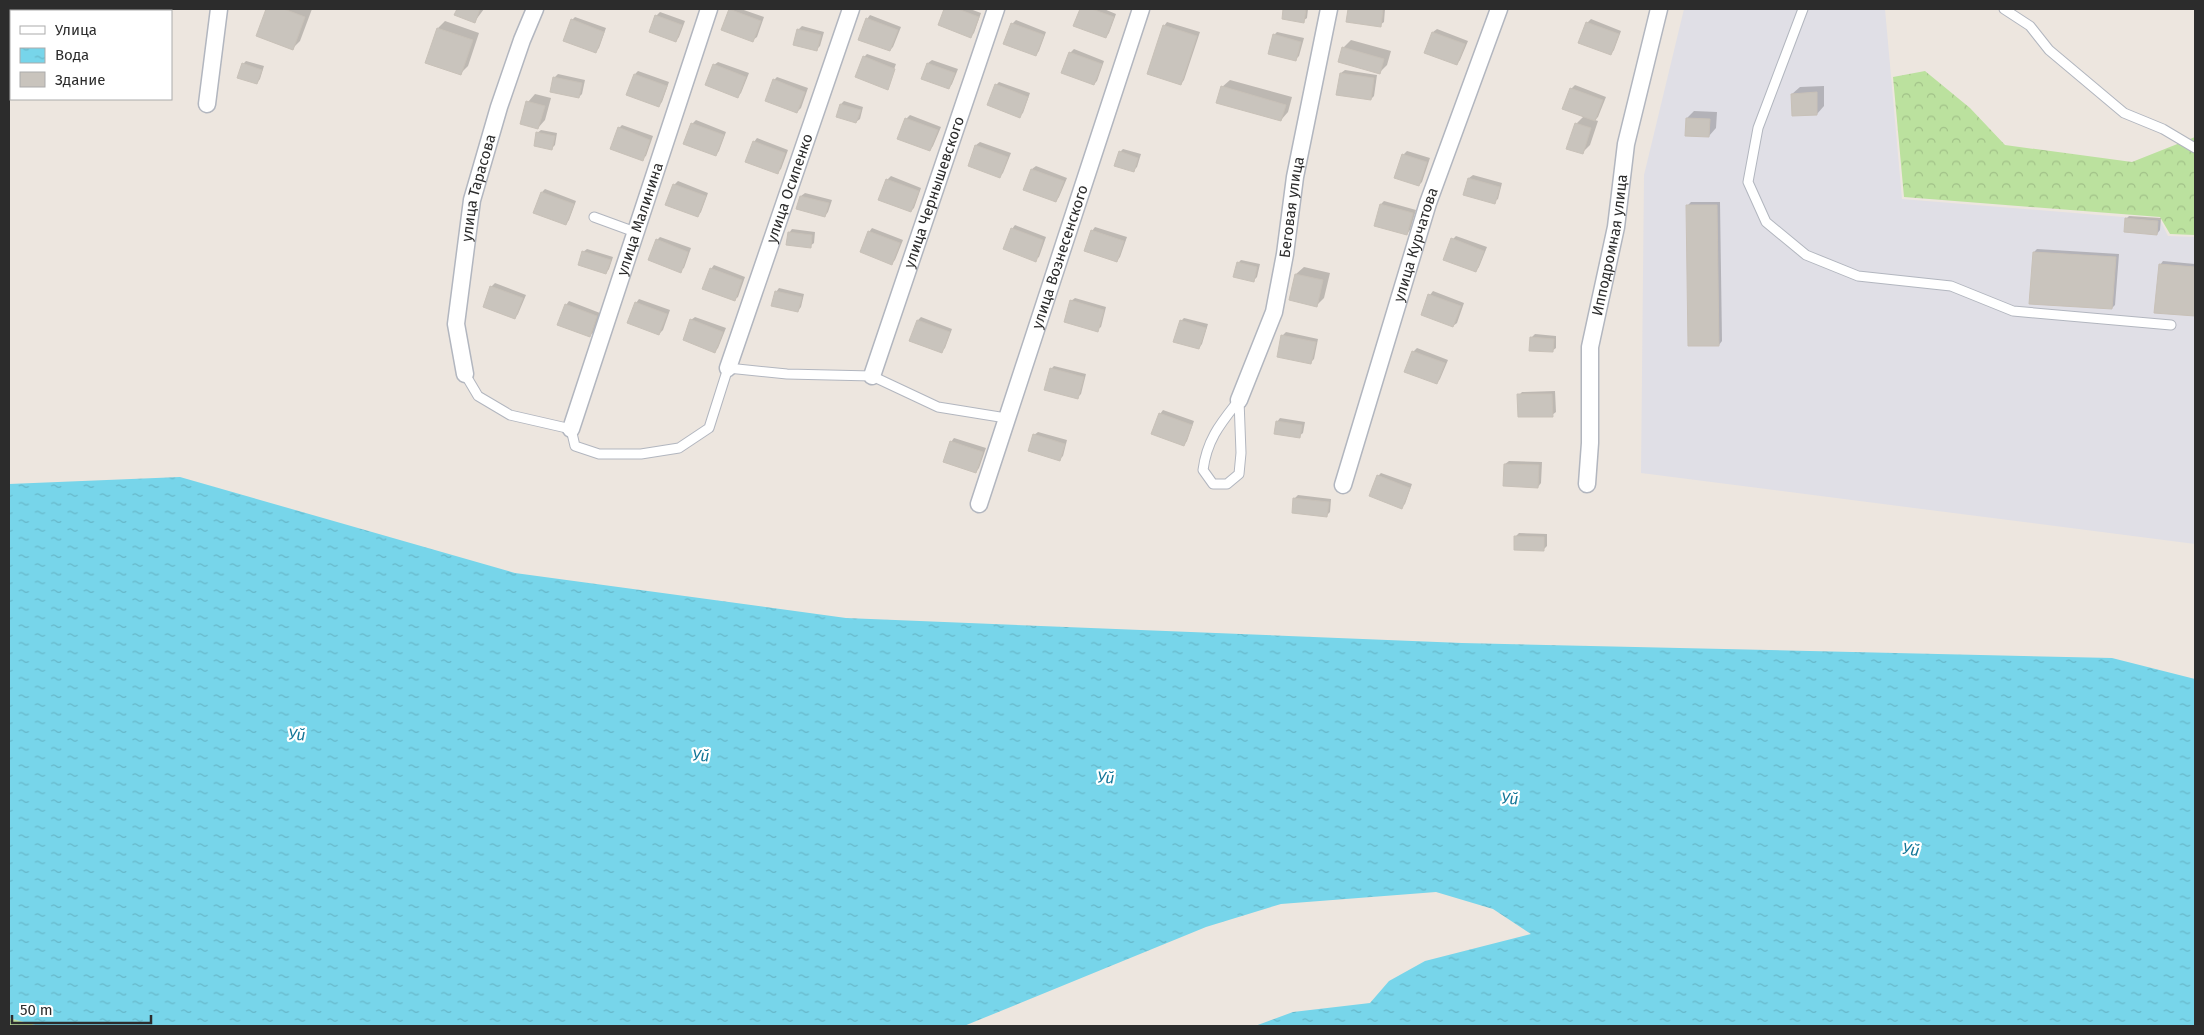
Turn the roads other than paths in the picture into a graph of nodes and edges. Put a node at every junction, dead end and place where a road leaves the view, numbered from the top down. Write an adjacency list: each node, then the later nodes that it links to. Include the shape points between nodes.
1 (219, 9): 12 (street)
2 (535, 9): 18 (street, улица Тарасова, via 499,107 472,200 456,324)
3 (709, 9): 15 (street, улица Малинина)
4 (851, 9): 17 (street, улица Осипенко)
5 (996, 9): 19 (street, улица Чернышевского)
6 (1141, 9): 21 (street, улица Вознесенского)
7 (1329, 9): 20 (street, Беговая улица, via 1295,177 1274,312)
8 (1499, 9): 24 (street, улица Курчатова, via 1428,203)
9 (1659, 9): 23 (street, Ипподромная улица, via 1626,144 1616,227 1590,347 1590,443)
10 (1803, 9): 16 (lane, via 1758,128 1748,182 1766,222 1806,255 1858,276 1951,286 2014,311)
11 (2004, 9): 13 (lane, via 2030,26 2049,50 2124,113 2163,129)
12 (207, 104)
13 (2195, 148)
14 (594, 217): 15 (lane)
15 (636, 232): 22 (street, улица Малинина)
16 (2171, 325)
17 (728, 368): 19 (lane, via 787,374); 22 (lane, via 708,428 679,448 641,454 599,454 575,446)
18 (465, 374): 22 (lane, via 478,396 510,415)
19 (872, 376): 21 (lane, via 938,407)
20 (1239, 400): 20 (lane, via 1239,474 1227,484 1213,484 1203,470 1205,452 1217,428)
21 (1006, 418): 25 (street, улица Вознесенского)
22 (570, 429)
23 (1586, 484)
24 (1343, 485)
25 (979, 504)

